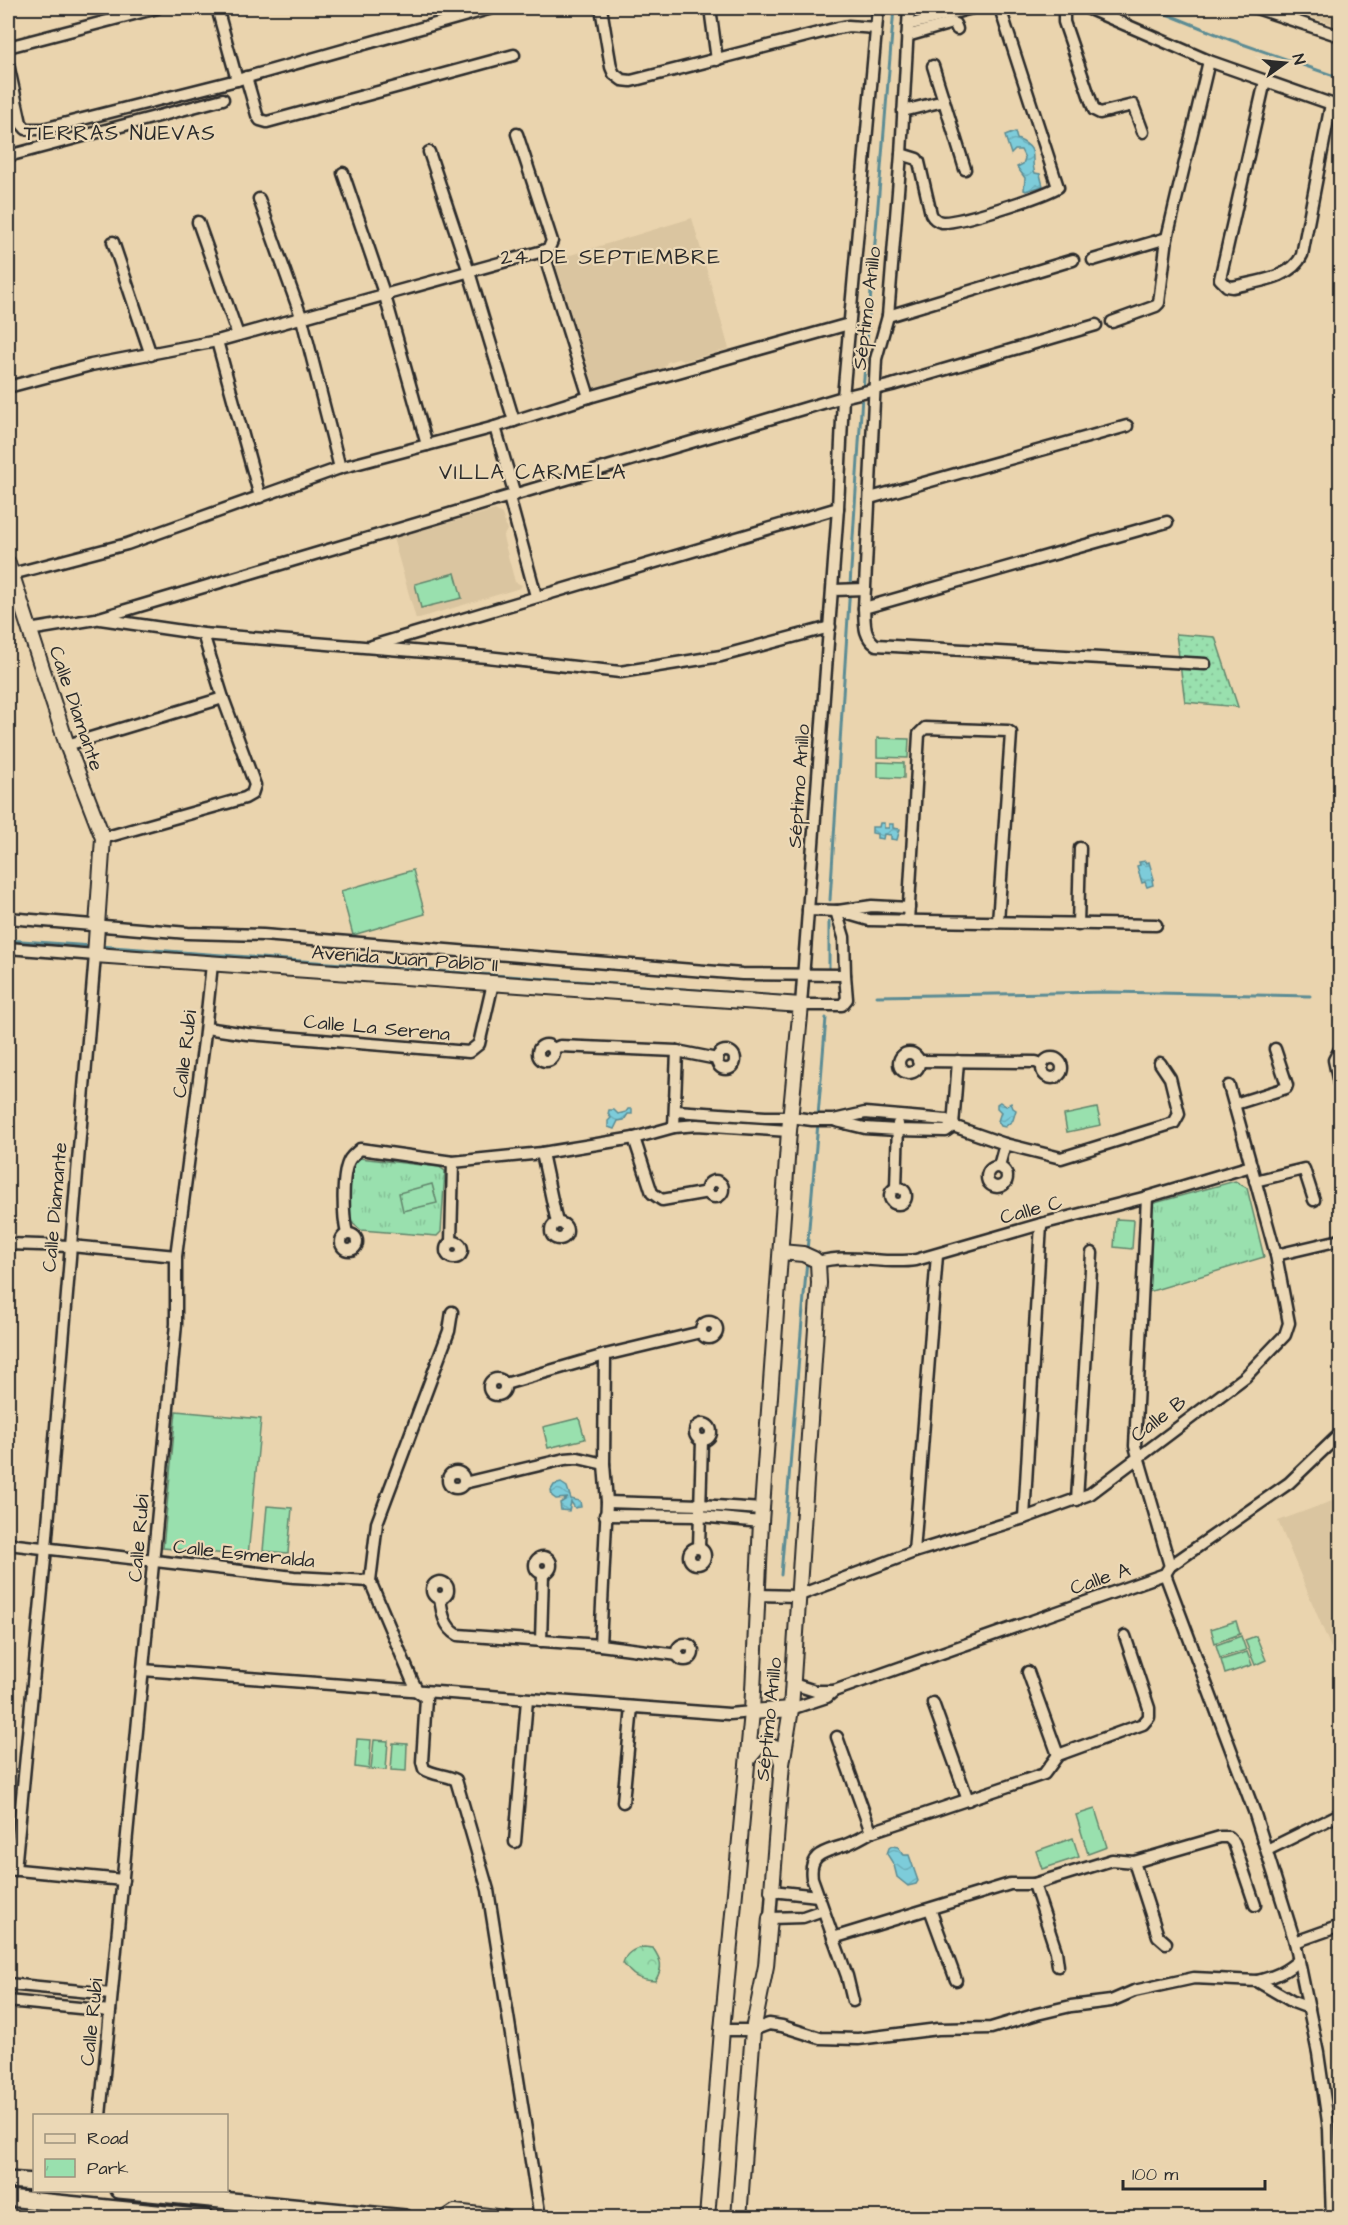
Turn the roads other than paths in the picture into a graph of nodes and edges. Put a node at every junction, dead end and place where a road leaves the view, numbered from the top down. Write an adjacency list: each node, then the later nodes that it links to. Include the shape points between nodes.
1 (157, 8): 17 (street)
2 (218, 8): 23 (street)
3 (492, 8): 23 (street)
4 (601, 8): 19 (street, via 611,67 621,81)
5 (710, 8): 19 (street)
6 (878, 8): 13 (street, Séptimo Anillo)
7 (909, 8): 15 (street, Séptimo Anillo)
8 (972, 8): 15 (street)
9 (1000, 8): 32 (street, via 1058,187 967,219 941,222 931,214 919,162)
10 (1064, 8): 29 (street, via 1064,22 1094,110 1100,113 1133,105)
11 (1087, 8): 20 (street)
12 (1257, 8): 16 (street)
13 (876, 28): 19 (street, via 848,26); 48 (street, Séptimo Anillo)
14 (957, 29): 15 (street, via 952,23)
15 (908, 31): 28 (street, Séptimo Anillo)
16 (1341, 36)
17 (8, 47)
18 (514, 55): 23 (street, via 267,122 256,115)
19 (717, 60)
20 (1209, 62): 24 (street); 38 (street)
21 (8, 64): 23 (street, via 21,123 34,130)
22 (933, 66): 26 (street)
23 (241, 78)
24 (1264, 81): 27 (street); 27 (street, via 1220,279 1227,286 1286,273 1298,263)
25 (223, 99): 33 (street)
26 (944, 101): 28 (street); 34 (street)
27 (1336, 106)
28 (903, 111): 32 (street, Séptimo Anillo)
29 (1143, 132)
30 (517, 134): 40 (street, via 552,241)
31 (429, 152): 43 (street)
32 (901, 154): 45 (street, Séptimo Anillo)
33 (8, 156)
34 (965, 169)
35 (343, 173): 44 (street)
36 (259, 199): 46 (street)
37 (198, 222): 50 (street)
38 (1167, 238): 42 (street); 47 (street, via 1158,305)
39 (113, 242): 52 (street)
40 (543, 251): 43 (street); 55 (street)
41 (1073, 260): 45 (street)
42 (1093, 260)
43 (469, 272): 44 (street); 57 (street)
44 (385, 296): 46 (street); 60 (street)
45 (888, 316): 54 (street, Séptimo Anillo, via 877,350)
46 (302, 318): 50 (street); 61 (street)
47 (1112, 322)
48 (849, 324): 55 (street); 56 (street, Séptimo Anillo)
49 (1096, 325): 54 (street)
50 (238, 334): 51 (street)
51 (217, 341): 52 (street); 63 (street)
52 (151, 355): 53 (street, via 91,365)
53 (8, 387)
54 (876, 389): 56 (street); 64 (street, Séptimo Anillo)
55 (589, 397): 57 (street)
56 (843, 397): 62 (street); 65 (street, Séptimo Anillo)
57 (514, 421): 59 (street)
58 (1127, 426): 64 (street)
59 (495, 427): 60 (street); 62 (street)
60 (427, 445): 61 (street)
61 (340, 468): 63 (street)
62 (512, 496): 71 (street); 73 (street)
63 (260, 497): 67 (street, via 127,544)
64 (870, 498): 68 (street, Séptimo Anillo)
65 (838, 508): 69 (street, Séptimo Anillo); 71 (street)
66 (1167, 522): 72 (street)
67 (10, 568): 70 (main road, Calle Diamante)
68 (865, 589): 69 (street); 72 (street, Séptimo Anillo)
69 (843, 590): 74 (street, Séptimo Anillo)
70 (13, 596): 75 (main road, Calle Diamante)
71 (536, 596): 77 (street)
72 (864, 608): 78 (street, Séptimo Anillo, via 866,633 876,645)
73 (96, 619): 75 (street); 76 (street)
74 (830, 627): 77 (street, via 721,656 620,672); 84 (street, Séptimo Anillo)
75 (29, 630): 80 (main road, Calle Diamante)
76 (203, 634): 77 (street); 79 (street)
77 (366, 648)
78 (1205, 664)
79 (223, 698): 80 (street); 81 (street, via 255,785 252,794)
80 (68, 745): 81 (main road, Calle Diamante)
81 (103, 838): 89 (main road, Calle Diamante)
82 (1080, 848): 90 (street)
83 (909, 908): 85 (street, via 863,906); 87 (street); 88 (street, via 920,732 926,728 1008,731 1012,737)
84 (808, 910): 85 (street); 96 (street, Séptimo Anillo)
85 (837, 911): 87 (street, via 861,919); 95 (street, via 844,937)
86 (8, 918): 89 (street)
87 (908, 921): 88 (street)
88 (998, 922): 90 (street)
89 (96, 925): 93 (main road, Calle Diamante); 96 (street, via 719,973)
90 (1078, 925): 91 (street)
91 (1156, 925)
92 (8, 948): 93 (street, Avenida Juan Pablo II)
93 (96, 948): 94 (main road, Avenida Juan Pablo II); 137 (street, Calle Diamante)
94 (212, 964): 97 (main road, Avenida Juan Pablo II); 99 (street, Calle Rubi)
95 (845, 975): 96 (street); 98 (street, via 845,1003)
96 (804, 976): 98 (street, Séptimo Anillo)
97 (494, 983): 98 (main road, Avenida Juan Pablo II); 99 (street, Calle La Serena, via 479,1044 469,1052)
98 (801, 1005): 114 (main road, Séptimo Anillo)
99 (206, 1028): 141 (street, Calle Rubi)
100 (553, 1049): 103 (street, via 560,1046)
101 (1275, 1049): 111 (street, via 1286,1088)
102 (1341, 1049): 110 (street, via 1334,1060)
103 (677, 1052): 104 (street); 112 (street)
104 (717, 1059)
105 (918, 1061): 106 (street)
106 (958, 1061): 108 (street); 116 (street)
107 (1160, 1063): 121 (street, via 1170,1078 1179,1114 1174,1123 1061,1158)
108 (1042, 1065)
109 (1229, 1086): 111 (street, Calle B)
110 (1341, 1088)
111 (1234, 1104): 125 (street, Calle B)
112 (676, 1111): 114 (street); 117 (street)
113 (898, 1115): 115 (street, via 865,1113); 116 (street, via 946,1120); 118 (street)
114 (791, 1117): 115 (street); 119 (main road, Séptimo Anillo)
115 (831, 1120): 118 (street)
116 (953, 1126): 118 (street, via 946,1131); 121 (street)
117 (674, 1127): 119 (street); 120 (street)
118 (897, 1130): 127 (street)
119 (789, 1131): 138 (main road, Séptimo Anillo)
120 (634, 1138): 122 (street); 128 (street, via 656,1198)
121 (1005, 1144): 124 (street)
122 (542, 1153): 123 (street); 131 (street)
123 (453, 1162): 133 (street, via 360,1149 347,1168 343,1209); 135 (street)
124 (999, 1166)
125 (1251, 1166): 126 (street, Calle B); 129 (street, Calle C)
126 (1255, 1181): 130 (street, via 1304,1169); 140 (street, Calle B)
127 (896, 1188)
128 (708, 1192)
129 (1147, 1197): 132 (street, Calle C); 150 (street)
130 (1314, 1200)
131 (557, 1223)
132 (1041, 1224): 142 (street, Calle C); 159 (street)
133 (347, 1234)
134 (1341, 1240): 140 (street)
135 (451, 1242)
136 (8, 1244): 137 (street)
137 (70, 1246): 141 (street); 161 (street, Calle Diamante)
138 (782, 1252): 143 (main road); 158 (main road, Séptimo Anillo)
139 (1092, 1253): 153 (street)
140 (1276, 1255): 150 (street, Calle B, via 1289,1323 1285,1335 1245,1377)
141 (176, 1256): 164 (street, Calle Rubi, via 176,1324)
142 (937, 1256): 143 (street, Calle C, via 904,1262); 163 (street)
143 (812, 1258): 169 (main road, Séptimo Anillo, via 819,1284)
144 (452, 1312): 167 (street, via 449,1331 377,1523)
145 (701, 1332): 146 (street)
146 (605, 1355): 147 (street); 151 (street)
147 (505, 1384)
148 (1341, 1434): 165 (street, Calle A, via 1289,1483)
149 (702, 1440): 155 (street)
150 (1137, 1456): 153 (street, Calle B); 165 (street)
151 (604, 1464): 152 (street, via 565,1459); 154 (street)
152 (464, 1483)
153 (1077, 1500): 159 (street, Calle B)
154 (607, 1502): 155 (street); 156 (street)
155 (700, 1504): 157 (street); 158 (street)
156 (605, 1515): 157 (street); 173 (street)
157 (700, 1516): 158 (street); 162 (street)
158 (761, 1516): 168 (main road, Séptimo Anillo)
159 (1024, 1518): 163 (street, Calle B)
160 (8, 1544): 161 (street, Calle Esmeralda)
161 (46, 1548): 164 (street, Calle Esmeralda); 196 (street, Calle Diamante)
162 (699, 1548)
163 (914, 1552): 169 (street, Calle B)
164 (154, 1562): 167 (street, Calle Esmeralda); 175 (street, Calle Rubi)
165 (1168, 1570): 178 (street, Calle A); 194 (street)
166 (543, 1573): 172 (street)
167 (370, 1581): 179 (street)
168 (758, 1595): 169 (street); 184 (main road, Séptimo Anillo)
169 (797, 1596): 177 (main road, Séptimo Anillo)
170 (440, 1598): 172 (street, via 446,1625 458,1635)
171 (1125, 1636): 186 (street, via 1149,1708 1147,1721)
172 (541, 1641): 173 (street)
173 (600, 1645): 174 (street)
174 (678, 1655)
175 (143, 1670): 179 (street); 197 (street, Calle Rubi)
176 (1028, 1672): 186 (street)
177 (792, 1684): 178 (street, via 815,1691); 183 (main road, Séptimo Anillo)
178 (834, 1691): 183 (street, Calle A)
179 (418, 1692): 180 (street); 234 (street, via 426,1698 424,1769 456,1780 488,1890)
180 (527, 1700): 182 (street); 193 (street)
181 (933, 1703): 189 (street)
182 (632, 1707): 184 (street); 190 (street)
183 (791, 1709): 184 (main road); 188 (main road, Séptimo Anillo)
184 (753, 1712): 187 (main road, Séptimo Anillo)
185 (837, 1737): 192 (street)
186 (1058, 1755): 189 (street, via 1044,1774)
187 (748, 1759): 188 (main road, via 766,1744 777,1749); 219 (main road, Séptimo Anillo)
188 (782, 1764): 199 (main road, Séptimo Anillo)
189 (968, 1800): 192 (street)
190 (623, 1803)
191 (1341, 1814): 194 (street)
192 (871, 1832): 200 (street, via 815,1858 811,1871)
193 (515, 1842)
194 (1267, 1850): 208 (street)
195 (1134, 1862): 198 (street, via 1112,1860); 201 (street, via 1228,1837 1234,1843); 207 (street, via 1158,1936)
196 (11, 1870): 197 (street)
197 (123, 1880): 214 (street, Calle Rubi)
198 (1034, 1884): 202 (street, via 1010,1884); 210 (street)
199 (772, 1892): 200 (street); 204 (street, Séptimo Anillo)
200 (818, 1896): 203 (street)
201 (1255, 1905)
202 (930, 1909): 206 (street); 211 (street)
203 (823, 1910): 204 (street, via 803,1917); 206 (street)
204 (770, 1918): 220 (main road, Séptimo Anillo, via 766,1966)
205 (1341, 1926): 208 (street)
206 (833, 1938): 216 (street)
207 (1166, 1942)
208 (1295, 1942): 209 (street)
209 (1299, 1960): 212 (street, via 1274,1977); 217 (street)
210 (1058, 1966)
211 (956, 1980)
212 (1257, 1981): 217 (street); 220 (street, via 1178,1980 1111,2001 1071,2006 990,2028 938,2029 858,2039 820,2038 769,2024)
213 (8, 1984): 214 (street)
214 (111, 1994): 218 (street, Calle Rubi)
215 (8, 2001): 218 (street)
216 (853, 2001)
217 (1309, 2008): 222 (street)
218 (110, 2011): 221 (street, Calle Rubi)
219 (722, 2030): 220 (street); 228 (main road, Séptimo Anillo)
220 (753, 2030): 229 (main road, Séptimo Anillo)
221 (100, 2114)
222 (1335, 2128): 235 (street)
223 (8, 2180): 224 (highway)
224 (33, 2182)
225 (139, 2192): 231 (highway)
226 (8, 2198): 227 (highway)
227 (67, 2211): 230 (highway)
228 (706, 2215)
229 (739, 2216)
230 (206, 2217)
231 (405, 2217)
232 (446, 2217): 233 (main road, via 455,2212)
233 (505, 2217)
234 (540, 2217)
235 (1332, 2217)

